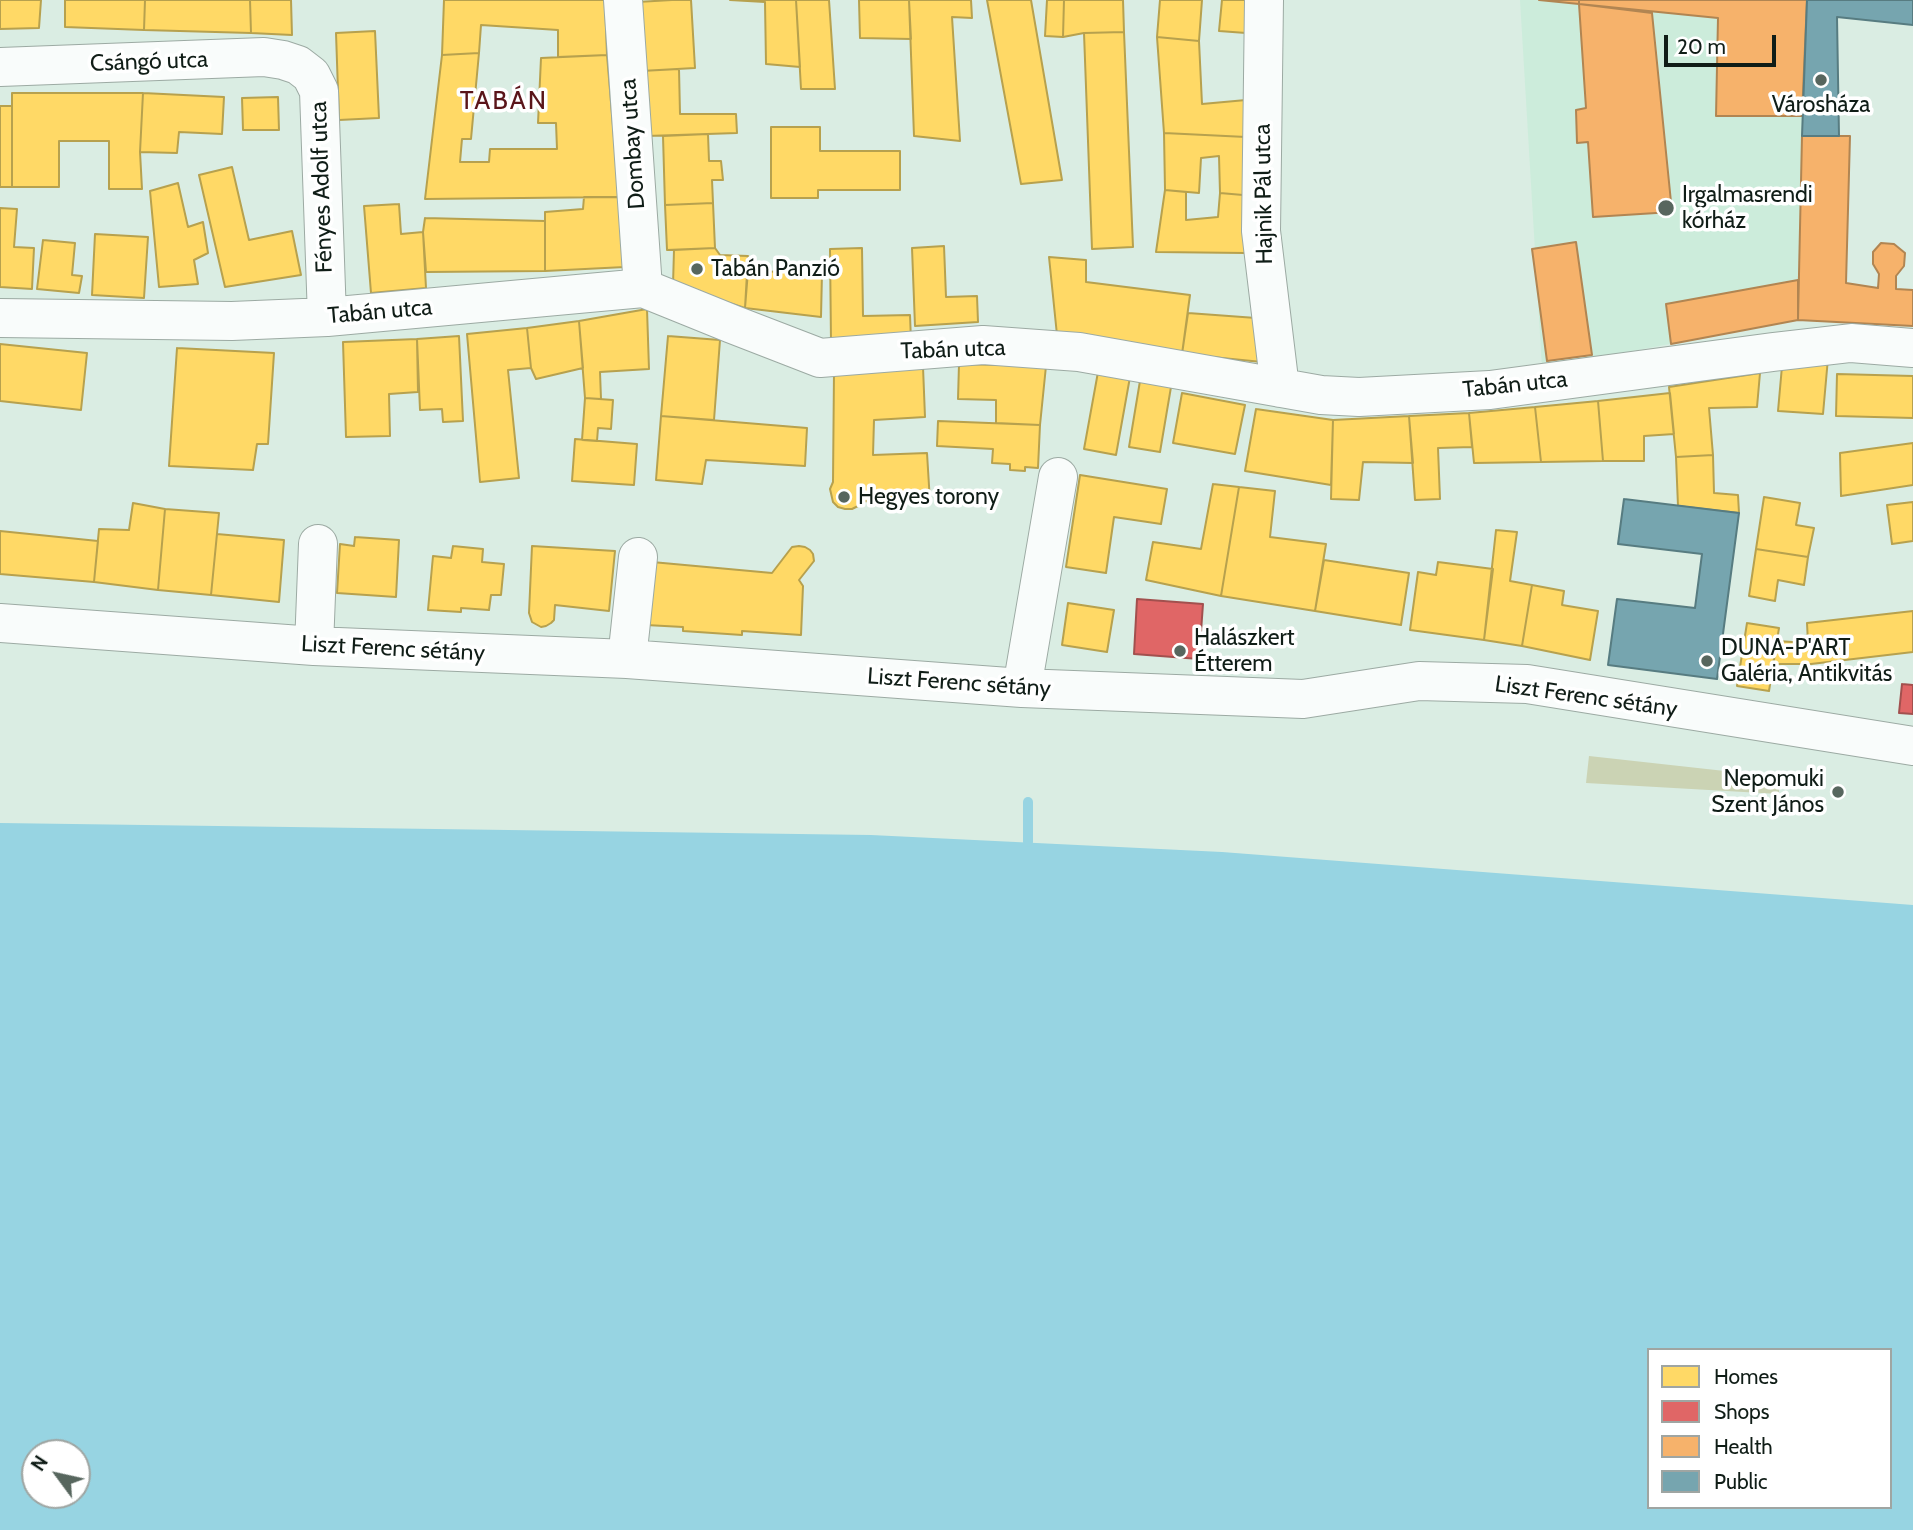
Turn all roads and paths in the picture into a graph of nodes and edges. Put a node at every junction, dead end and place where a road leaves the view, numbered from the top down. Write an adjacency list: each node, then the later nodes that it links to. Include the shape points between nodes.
1 (623, 0): 5 (street, Dombay utca)
2 (1264, 0): 9 (street, Hajnik Pál utca, via 1261,231)
3 (298, 65): 4 (street, Csángó utca, via 264,57); 6 (street, Fényes Adolf utca, via 311,75 319,91)
4 (0, 67)
5 (643, 288): 6 (street, Tabán utca); 9 (street, Tabán utca, via 820,358 982,345 1079,352)
6 (327, 317): 7 (street, Tabán utca, via 232,321)
7 (0, 318)
8 (1913, 348): 9 (street, Tabán utca, via 1851,343 1490,390 1359,397)
9 (1280, 388)
10 (1058, 477): 16 (street)
11 (318, 544): 14 (street)
12 (638, 557): 15 (street)
13 (0, 623): 14 (street, Liszt Ferenc sétány)
14 (314, 646): 15 (street, Liszt Ferenc sétány)
15 (626, 659): 16 (street, Liszt Ferenc sétány)
16 (1022, 688): 17 (street, Liszt Ferenc sétány, via 1303,699 1419,681 1527,684)
17 (1913, 746)

